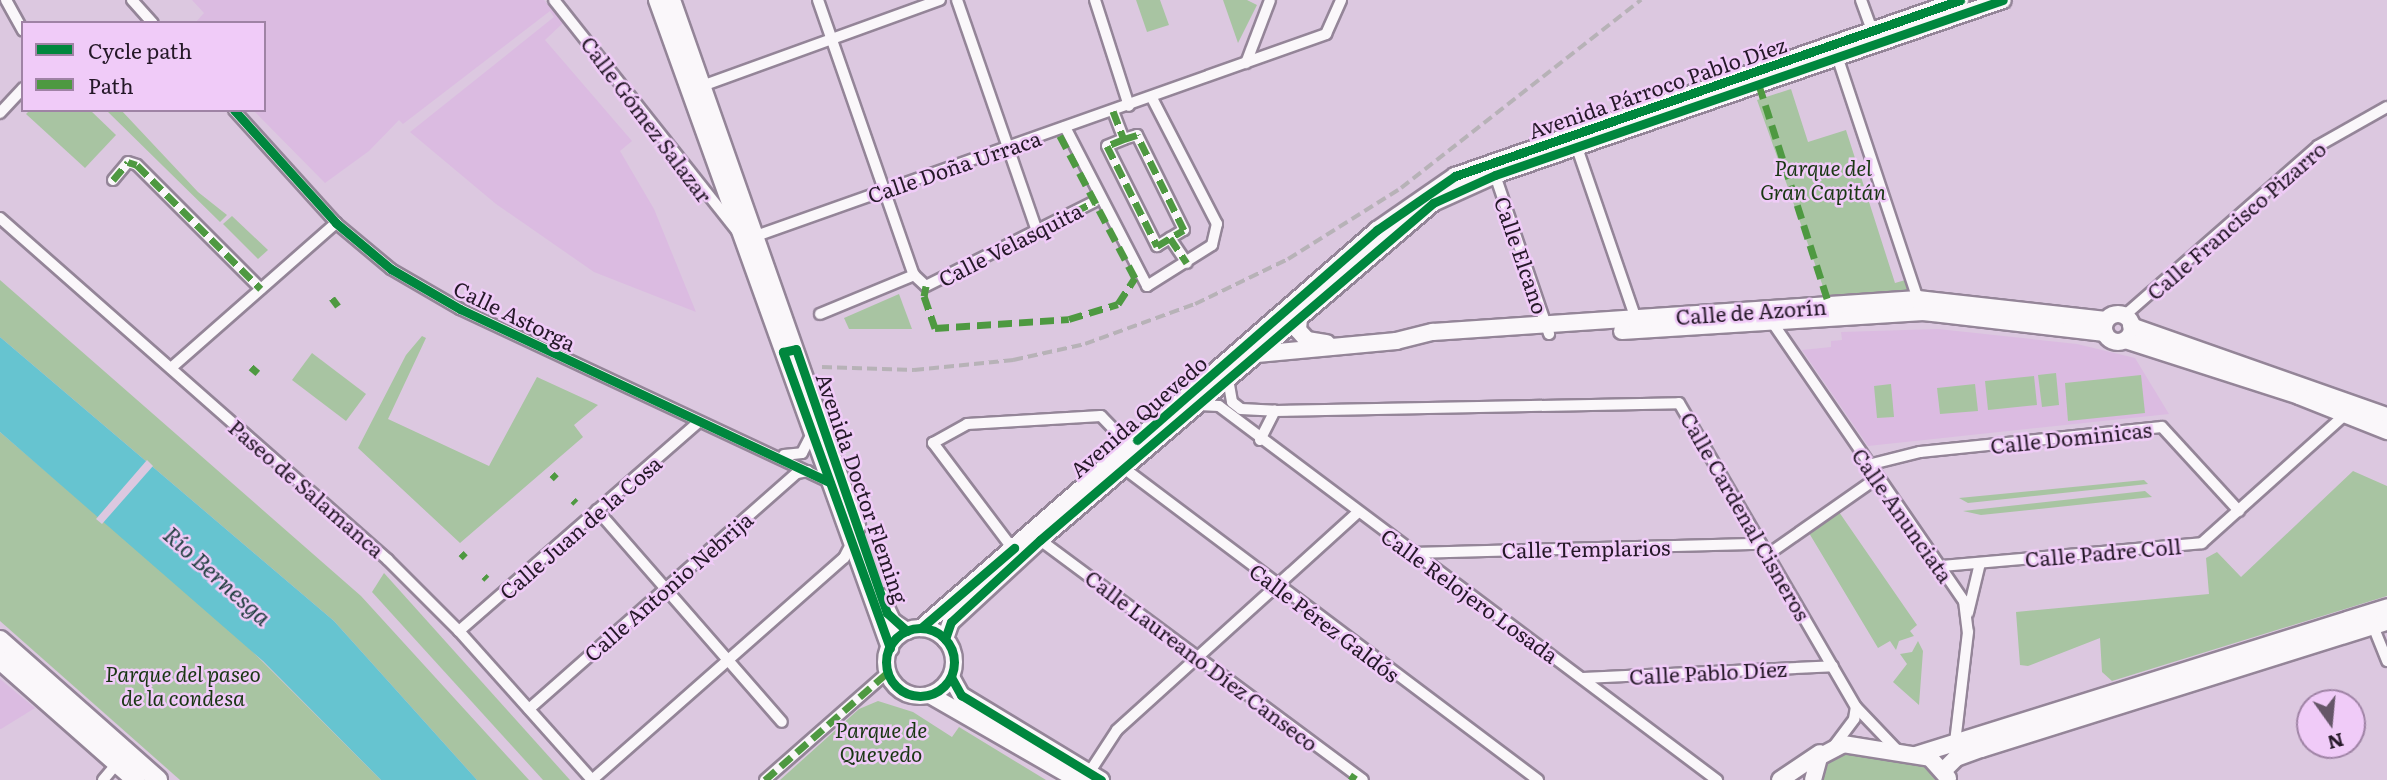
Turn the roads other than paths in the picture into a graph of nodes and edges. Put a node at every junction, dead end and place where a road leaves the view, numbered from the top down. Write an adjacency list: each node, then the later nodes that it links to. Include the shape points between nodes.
1 (6, 0): 16 (street)
2 (132, 0): 15 (street)
3 (554, 0): 40 (street, Calle Gómez Salazar)
4 (657, 0): 40 (main road, Avenida Doctor Fleming)
5 (672, 0): 21 (main road, Avenida Doctor Fleming)
6 (818, 0): 18 (street)
7 (940, 0): 18 (street)
8 (957, 0): 32 (street)
9 (1095, 0): 24 (street)
10 (1270, 0): 20 (street)
11 (1341, 0): 20 (street, Calle Doña Urraca, via 1326,34)
12 (1861, 0): 17 (street)
13 (1960, 0): 17 (main road, Avenida Párroco Pablo Díez)
14 (2003, 0): 19 (main road, Avenida Párroco Pablo Díez)
15 (151, 21)
16 (21, 28)
17 (1872, 31): 19 (main road, Avenida Párroco Pablo Díez)
18 (832, 38): 21 (street); 35 (street)
19 (1835, 51): 31 (main road, Avenida Párroco Pablo Díez); 46 (street)
20 (1246, 63): 23 (street, Calle Doña Urraca)
21 (702, 86): 40 (main road, Avenida Doctor Fleming)
22 (21, 90): 28 (street)
23 (1152, 98): 24 (street, Calle Doña Urraca); 43 (street, via 1217,224 1212,245)
24 (1129, 106): 26 (street, Calle Doña Urraca)
25 (2387, 107): 52 (street, Calle Francisco Pizarro, via 2318,146)
26 (1113, 111): 29 (street, Calle Doña Urraca); 30 (street)
27 (236, 112): 38 (street, Calle Astorga)
28 (0, 113)
29 (1065, 127): 32 (street, Calle Doña Urraca); 43 (street, via 1147,286)
30 (1124, 139): 42 (street, via 1137,135 1184,230); 42 (street, via 1107,146 1157,246)
31 (1575, 142): 33 (main road, Avenida Párroco Pablo Díez); 41 (main road, Avenida Párroco Pablo Díez, via 1455,176); 50 (street)
32 (1010, 146): 35 (street, Calle Doña Urraca); 39 (street)
33 (1495, 175): 41 (main road, Avenida Párroco Pablo Díez, via 1433,204); 53 (street, Calle Elcano)
34 (113, 180): 45 (street, via 128,162 136,165)
35 (884, 190): 40 (street, Calle Doña Urraca); 44 (street)
36 (1094, 202): 39 (street, Calle Velasquita)
37 (0, 218): 60 (street, Paseo de Salamanca)
38 (337, 223): 45 (street); 67 (street, Calle Astorga, via 391,269 429,292)
39 (1037, 230): 44 (street, Calle Velasquita, via 926,286)
40 (749, 236): 69 (main road, Avenida Doctor Fleming); 94 (main road, Avenida Doctor Fleming, via 887,613)
41 (1381, 236): 49 (main road, Avenida Quevedo); 54 (main road, Avenida Quevedo)
42 (1170, 238): 43 (street)
43 (1187, 263)
44 (914, 275): 47 (street, Calle Velasquita)
45 (261, 289): 60 (street)
46 (1919, 299): 48 (main road, Calle de Azorín); 51 (main road, Calle de Azorín)
47 (820, 314)
48 (1770, 315): 50 (main road, Calle de Azorín); 51 (main road, Calle de Azorín, via 1923,312); 74 (street, Calle Anunciata)
49 (1299, 318): 55 (main road, Avenida Quevedo); 56 (main road, via 1298,330)
50 (1638, 324): 53 (main road, Calle de Azorín)
51 (2106, 327): 52 (main road); 52 (main road, via 2114,341)
52 (2127, 327): 65 (main road); 66 (main road)
53 (1547, 329): 57 (main road, Calle de Azorín)
54 (1256, 336): 55 (main road, Calle de Azorín); 59 (main road, Avenida Quevedo)
55 (1275, 339): 56 (main road, Calle de Azorín); 58 (main road, Avenida Quevedo)
56 (1307, 340): 57 (main road, Calle de Azorín)
57 (1339, 347): 58 (main road, Calle de Azorín)
58 (1257, 354): 61 (main road, Avenida Quevedo)
59 (1226, 362): 61 (main road, via 1216,378); 71 (main road, Avenida Quevedo)
60 (171, 368): 95 (street, Paseo de Salamanca, via 388,560)
61 (1223, 384): 62 (main road, Avenida Quevedo); 63 (street); 64 (street, Calle Cardenal Cisneros, via 1241,410)
62 (1199, 405): 63 (street, Calle Relojero Losada, via 1213,404); 73 (main road, Avenida Quevedo)
63 (1224, 410): 70 (street, Calle Relojero Losada)
64 (1275, 411): 70 (street); 83 (street, Calle Cardenal Cisneros, via 1679,402)
65 (2346, 414): 68 (main road); 79 (street, Calle Padre Coll)
66 (2387, 416)
67 (699, 422): 72 (street, Calle Astorga); 78 (street, Calle Juan de la Cosa)
68 (2387, 431)
69 (812, 433): 72 (street, Calle Astorga, via 807,449 796,456); 77 (main road, Avenida Doctor Fleming)
70 (1260, 440): 80 (street, Calle Relojero Losada)
71 (1130, 446): 73 (main road, Avenida Quevedo); 84 (street, via 1101,416 967,424 933,443)
72 (764, 450): 75 (street, Calle Astorga)
73 (1118, 464): 81 (main road, Avenida Quevedo); 84 (main road, Avenida Quevedo); 89 (street, Calle Pérez Galdós)
74 (1868, 465): 76 (street, Calle Anunciata); 79 (street, Calle Dominicas, via 1920,452 2162,427)
75 (809, 470): 77 (street, Calle Astorga); 90 (street, Calle Antonio Nebrija, via 797,473)
76 (1877, 478): 86 (street); 88 (street, Calle Anunciata)
77 (830, 482): 82 (main road, Avenida Doctor Fleming)
78 (597, 510): 90 (street); 95 (street, Calle Juan de la Cosa)
79 (2239, 511): 87 (street, Calle Padre Coll, via 2202,543)
80 (1357, 513): 85 (street, Calle Relojero Losada); 89 (street)
81 (1040, 540): 96 (main road, Avenida Quevedo, via 951,622); 99 (street, Calle Laureano Díez Canseco)
82 (852, 542): 98 (main road, Avenida Doctor Fleming); 101 (street, via 844,558)
83 (1761, 544): 85 (street, Calle Templarios); 86 (street, Calle Cardenal Cisneros)
84 (1013, 549): 94 (main road, Avenida Quevedo)
85 (1412, 553): 106 (street, Calle Relojero Losada)
86 (1767, 555): 103 (street, Calle Cardenal Cisneros)
87 (1980, 563): 88 (street, Calle Padre Coll); 92 (street)
88 (1941, 566): 92 (street, Calle Anunciata)
89 (1276, 586): 99 (street); 123 (street, Calle Pérez Galdós)
90 (663, 588): 101 (street); 109 (street, Calle Antonio Nebrija)
91 (2387, 607): 111 (main road)
92 (1968, 613): 111 (street)
93 (2380, 624): 102 (street); 115 (main road, via 1981,749 1956,758)
94 (914, 630): 96 (main road); 98 (main road)
95 (459, 631): 109 (street, Paseo de Salamanca)
96 (945, 639): 105 (main road, via 953,655)
97 (0, 640): 114 (main road)
98 (890, 648): 104 (main road)
99 (1198, 656): 116 (street, via 1117,730); 117 (street, Calle Laureano Díez Canseco)
100 (0, 660): 114 (main road)
101 (729, 660): 110 (street); 121 (street)
102 (2387, 660)
103 (1833, 666): 106 (street, Calle Pablo Díez); 108 (street, Calle Cardenal Cisneros)
104 (888, 672): 107 (main road, via 906,694); 122 (street)
105 (951, 677): 107 (main road); 116 (main road, via 961,695)
106 (1583, 678): 124 (street, Calle Relojero Losada)
107 (930, 695): 116 (main road)
108 (1856, 707): 112 (street, via 1854,719); 113 (street, Calle Cardenal Cisneros, via 1885,742)
109 (529, 709): 121 (street, Paseo de Salamanca)
110 (782, 722)
111 (1955, 742): 113 (main road)
112 (1830, 748): 113 (main road); 125 (main road); 126 (main road, via 1814,765)
113 (1908, 753): 115 (main road, via 1930,758)
114 (121, 758): 118 (street); 119 (main road); 120 (main road)
115 (1947, 775)
116 (1089, 778)
117 (1357, 778)
118 (103, 780)
119 (136, 780)
120 (158, 780)
121 (592, 780)
122 (765, 780)
123 (1538, 780)
124 (1717, 780)
125 (1780, 780)
126 (1813, 780)

